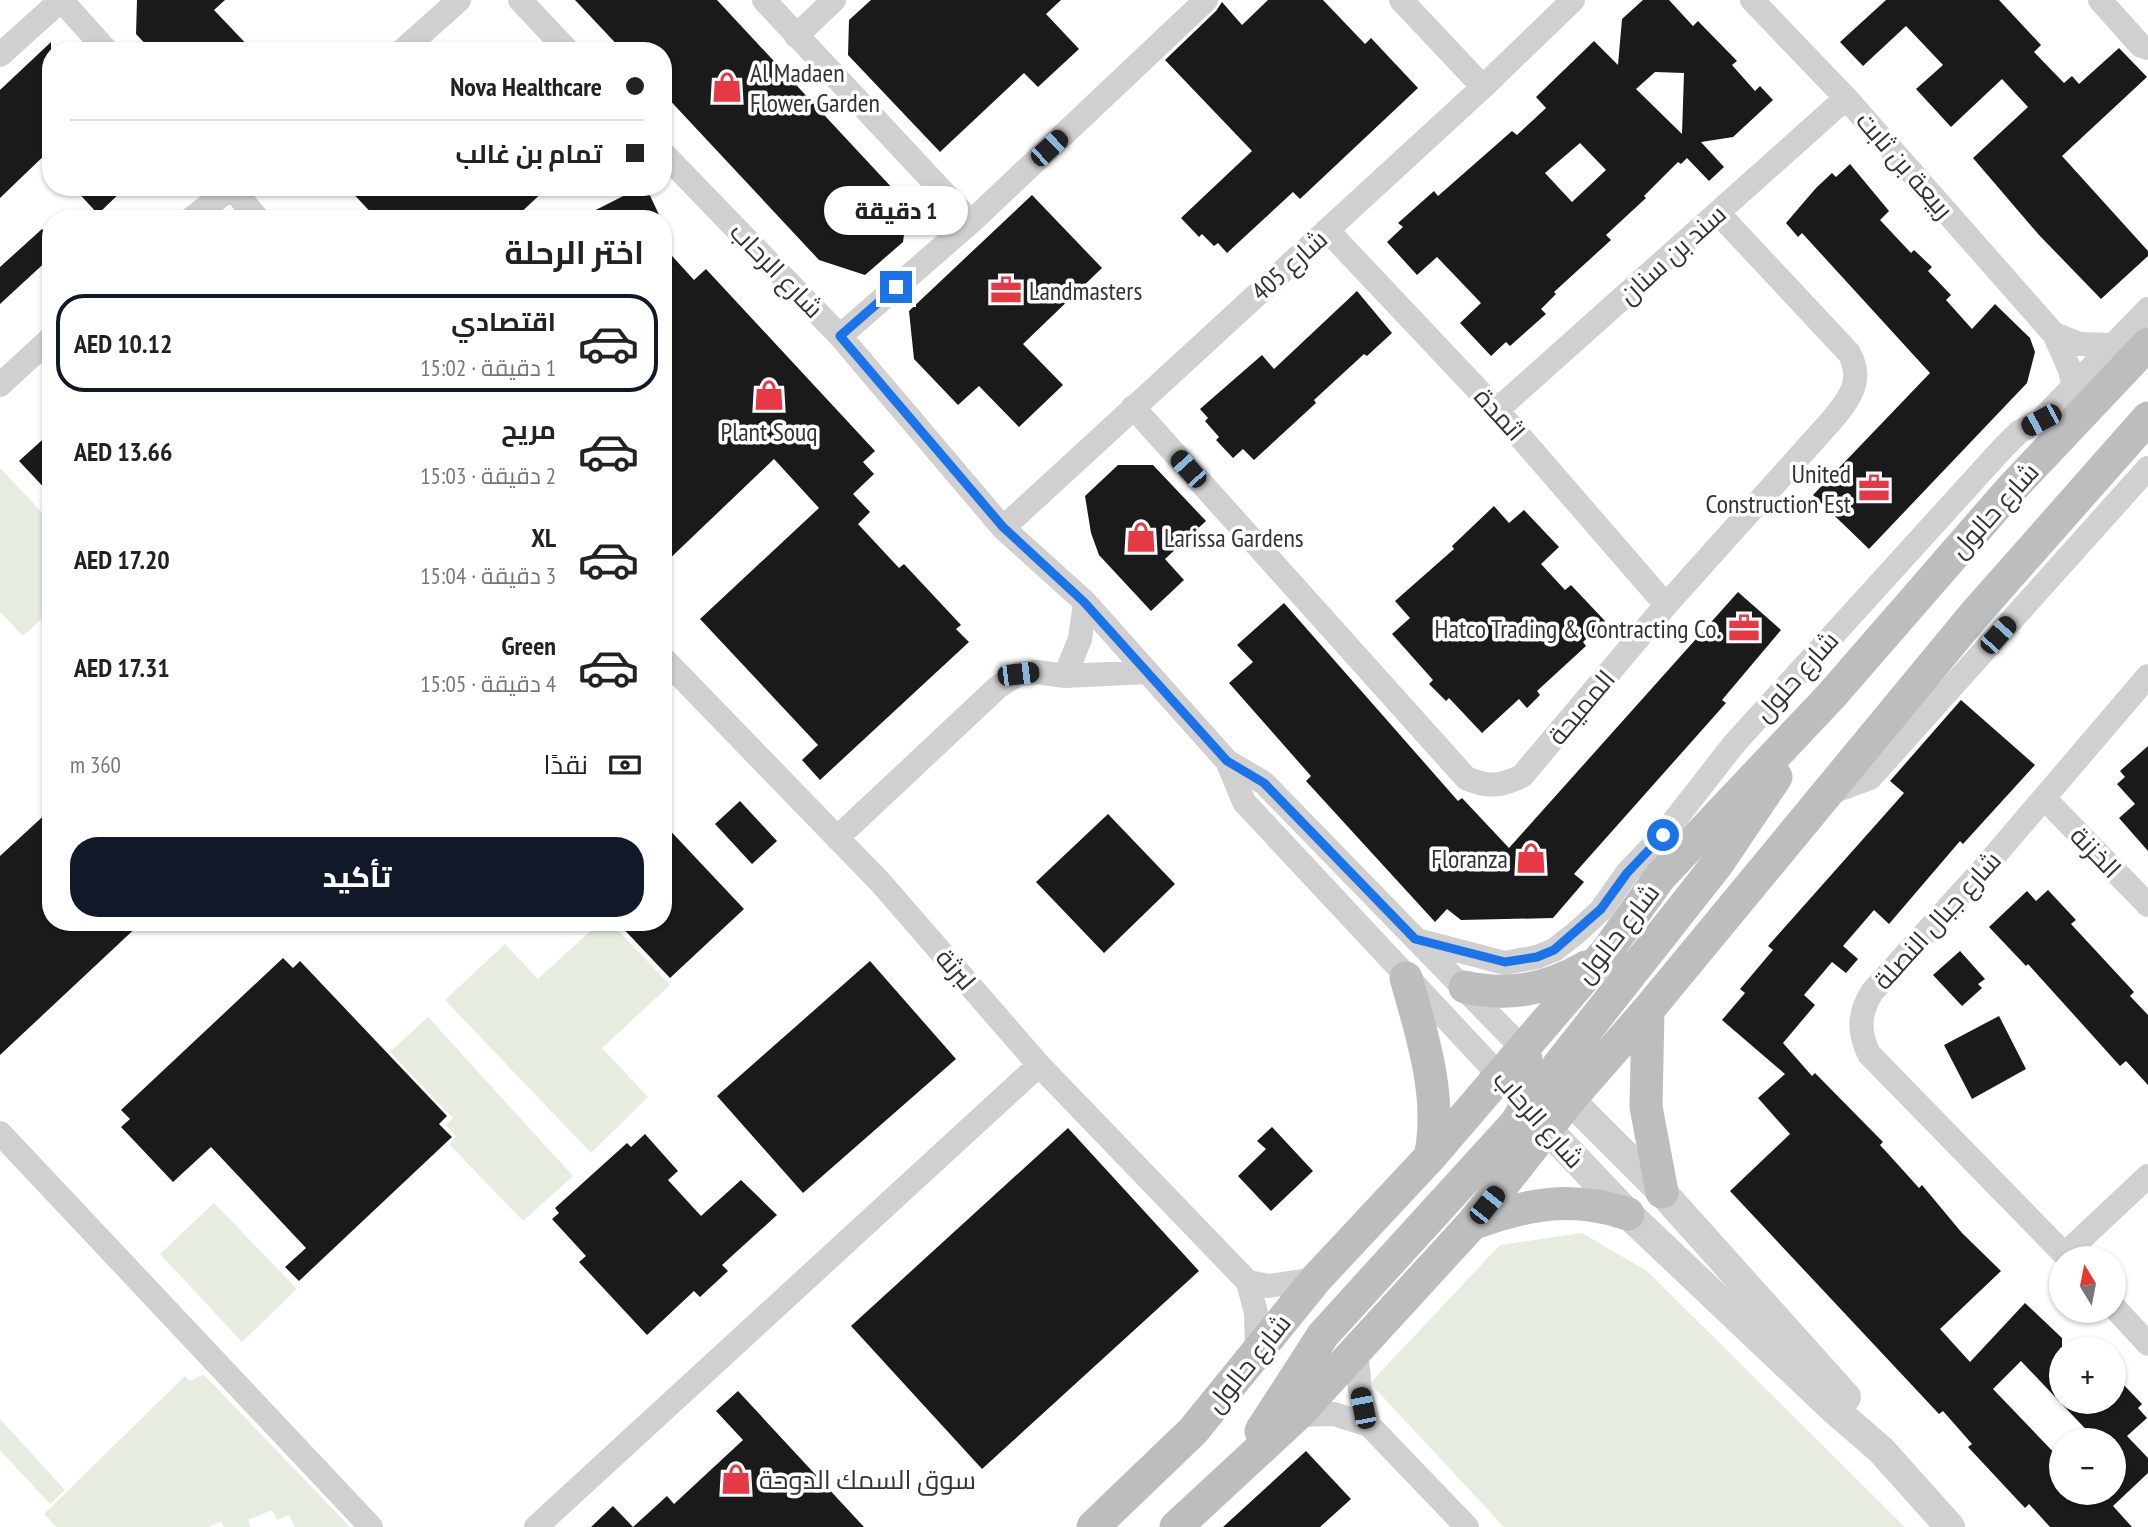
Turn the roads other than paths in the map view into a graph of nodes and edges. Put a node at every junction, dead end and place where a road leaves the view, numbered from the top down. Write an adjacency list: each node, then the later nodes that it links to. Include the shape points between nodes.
1 (61, 0): 12 (street); 16 (street)
2 (459, 0): 13 (street)
3 (520, 0): 14 (street)
4 (764, 0): 11 (street)
5 (834, 0): 11 (street)
6 (1206, 0): 25 (street)
7 (1401, 0): 17 (street)
8 (1573, 0): 17 (street, شارع 405)
9 (1752, 0): 18 (street, ربيعة بن ثابت)
10 (2100, 0): 15 (street, via 2141,46)
11 (796, 36): 25 (street)
12 (99, 42)
13 (412, 42)
14 (560, 42)
15 (2148, 48)
16 (0, 55)
17 (1483, 87): 26 (street, شارع 405)
18 (1846, 98): 24 (street, سند بن سنان); 28 (street, ربيعة بن ثابت)
19 (672, 162): 29 (street, شارع الرحاب)
20 (220, 196): 22 (street)
21 (239, 196): 23 (street)
22 (202, 210)
23 (250, 210)
24 (1718, 213): 36 (street, سند بن سنان); 43 (street, المميحة, via 1839,340 1856,366 1857,380 1844,406)
25 (971, 222): 29 (street)
26 (1327, 229): 35 (street, شارع 405); 36 (street, اثمدة)
27 (2148, 309): 31 (street, شارع حلول)
28 (2054, 334): 31 (street, via 2078,344); 34 (street, ربيعة بن ثابت)
29 (840, 336): 41 (street, شارع الرحاب)
30 (2148, 344): 40 (main road, شارع حالول)
31 (2113, 345): 34 (street, شارع حلول)
32 (42, 346): 33 (street)
33 (0, 385)
34 (2074, 389): 38 (street, شارع حلول)
35 (1133, 407): 41 (street, شارع 405); 43 (street, المميحة, via 1466,778 1476,783 1495,786 1522,776)
36 (1497, 410): 43 (street, اثمدة)
37 (2148, 418): 50 (main road, شارع حالول, via 1974,615)
38 (2041, 420): 40 (main road); 52 (street, شارع حلول, via 2002,449 1734,744)
39 (2148, 468): 50 (street, via 1870,778)
40 (2011, 489): 48 (main road, شارع حالول)
41 (1003, 527): 42 (street, شارع الرحاب)
42 (1084, 602): 45 (street, شارع الرحاب); 46 (street, via 1080,639)
43 (1666, 605)
44 (672, 667): 53 (street, لبرثة)
45 (1146, 672): 46 (street); 49 (street, شارع الرحاب)
46 (1065, 676): 53 (street, via 1018,674 998,687)
47 (2148, 676): 51 (street, شارع جبال النصلة)
48 (1830, 696): 54 (main road, شارع حالول); 64 (main road, via 1718,863 1575,1042)
49 (1227, 761): 56 (street, شارع الرحاب, via 1264,783); 58 (street, شارع الرحاب, via 1244,802)
50 (1827, 794): 60 (main road, شارع حالول)
51 (2045, 799): 55 (street, الخزنة); 72 (street, شارع جبال النصلة, via 1872,992 1863,1006 1860,1024 1869,1054)
52 (1663, 835): 54 (main road); 56 (street, شارع حلول, via 1601,909 1554,950 1505,962)
53 (837, 838): 62 (street, لبرثة)
54 (1660, 877): 57 (main road, شارع حالول)
55 (2148, 905)
56 (1415, 939): 59 (street, شارع الرحاب)
57 (1607, 951): 59 (main road, via 1548,985 1504,992); 61 (main road, شارع حالول)
58 (1406, 978): 63 (street, شارع الرحاب); 67 (main road, via 1432,1096)
59 (1465, 987): 61 (street, شارع الرحاب)
60 (1648, 1010): 64 (main road, شارع حالول); 69 (main road, via 1646,1107)
61 (1523, 1049): 63 (main road, شارع حالول); 64 (street, شارع الرحاب); 65 (main road)
62 (1039, 1065): 75 (street, لبرثة); 85 (street)
63 (1500, 1075): 65 (street, شارع الرحاب); 67 (main road, شارع حالول)
64 (1561, 1090): 65 (main road, شارع حالول); 69 (street, شارع الرحاب)
65 (1537, 1119): 70 (street, شارع الرحاب); 71 (main road, شارع حالول); 83 (main road, via 1491,1154 1324,1335)
66 (0, 1133): 84 (street)
67 (1430, 1157): 74 (main road, شارع حالول)
68 (2148, 1176): 73 (street)
69 (1662, 1192): 82 (street, شارع الرحاب, via 1852,1404)
70 (1628, 1214): 71 (main road, via 1584,1202 1555,1202 1529,1205); 82 (street, شارع الرحاب)
71 (1472, 1224): 78 (main road, شارع حالول)
72 (2056, 1246)
73 (2076, 1246)
74 (1316, 1279): 75 (street, via 1269,1286); 79 (main road, شارع حالول)
75 (1248, 1282): 79 (street, via 1257,1320)
76 (2126, 1320): 77 (street)
77 (2148, 1344)
78 (1356, 1349): 80 (main road, شارع حالول); 81 (street)
79 (1257, 1350): 86 (main road, شارع حالول, via 1193,1431)
80 (1297, 1415): 81 (street, via 1334,1414); 83 (main road, شارع حالول)
81 (1368, 1425): 88 (street)
82 (1881, 1450): 89 (street, شارع الرحاب)
83 (1233, 1475): 87 (main road, شارع حالول)
84 (371, 1527)
85 (536, 1527)
86 (1093, 1527)
87 (1176, 1527)
88 (1467, 1527)
89 (1950, 1527)

